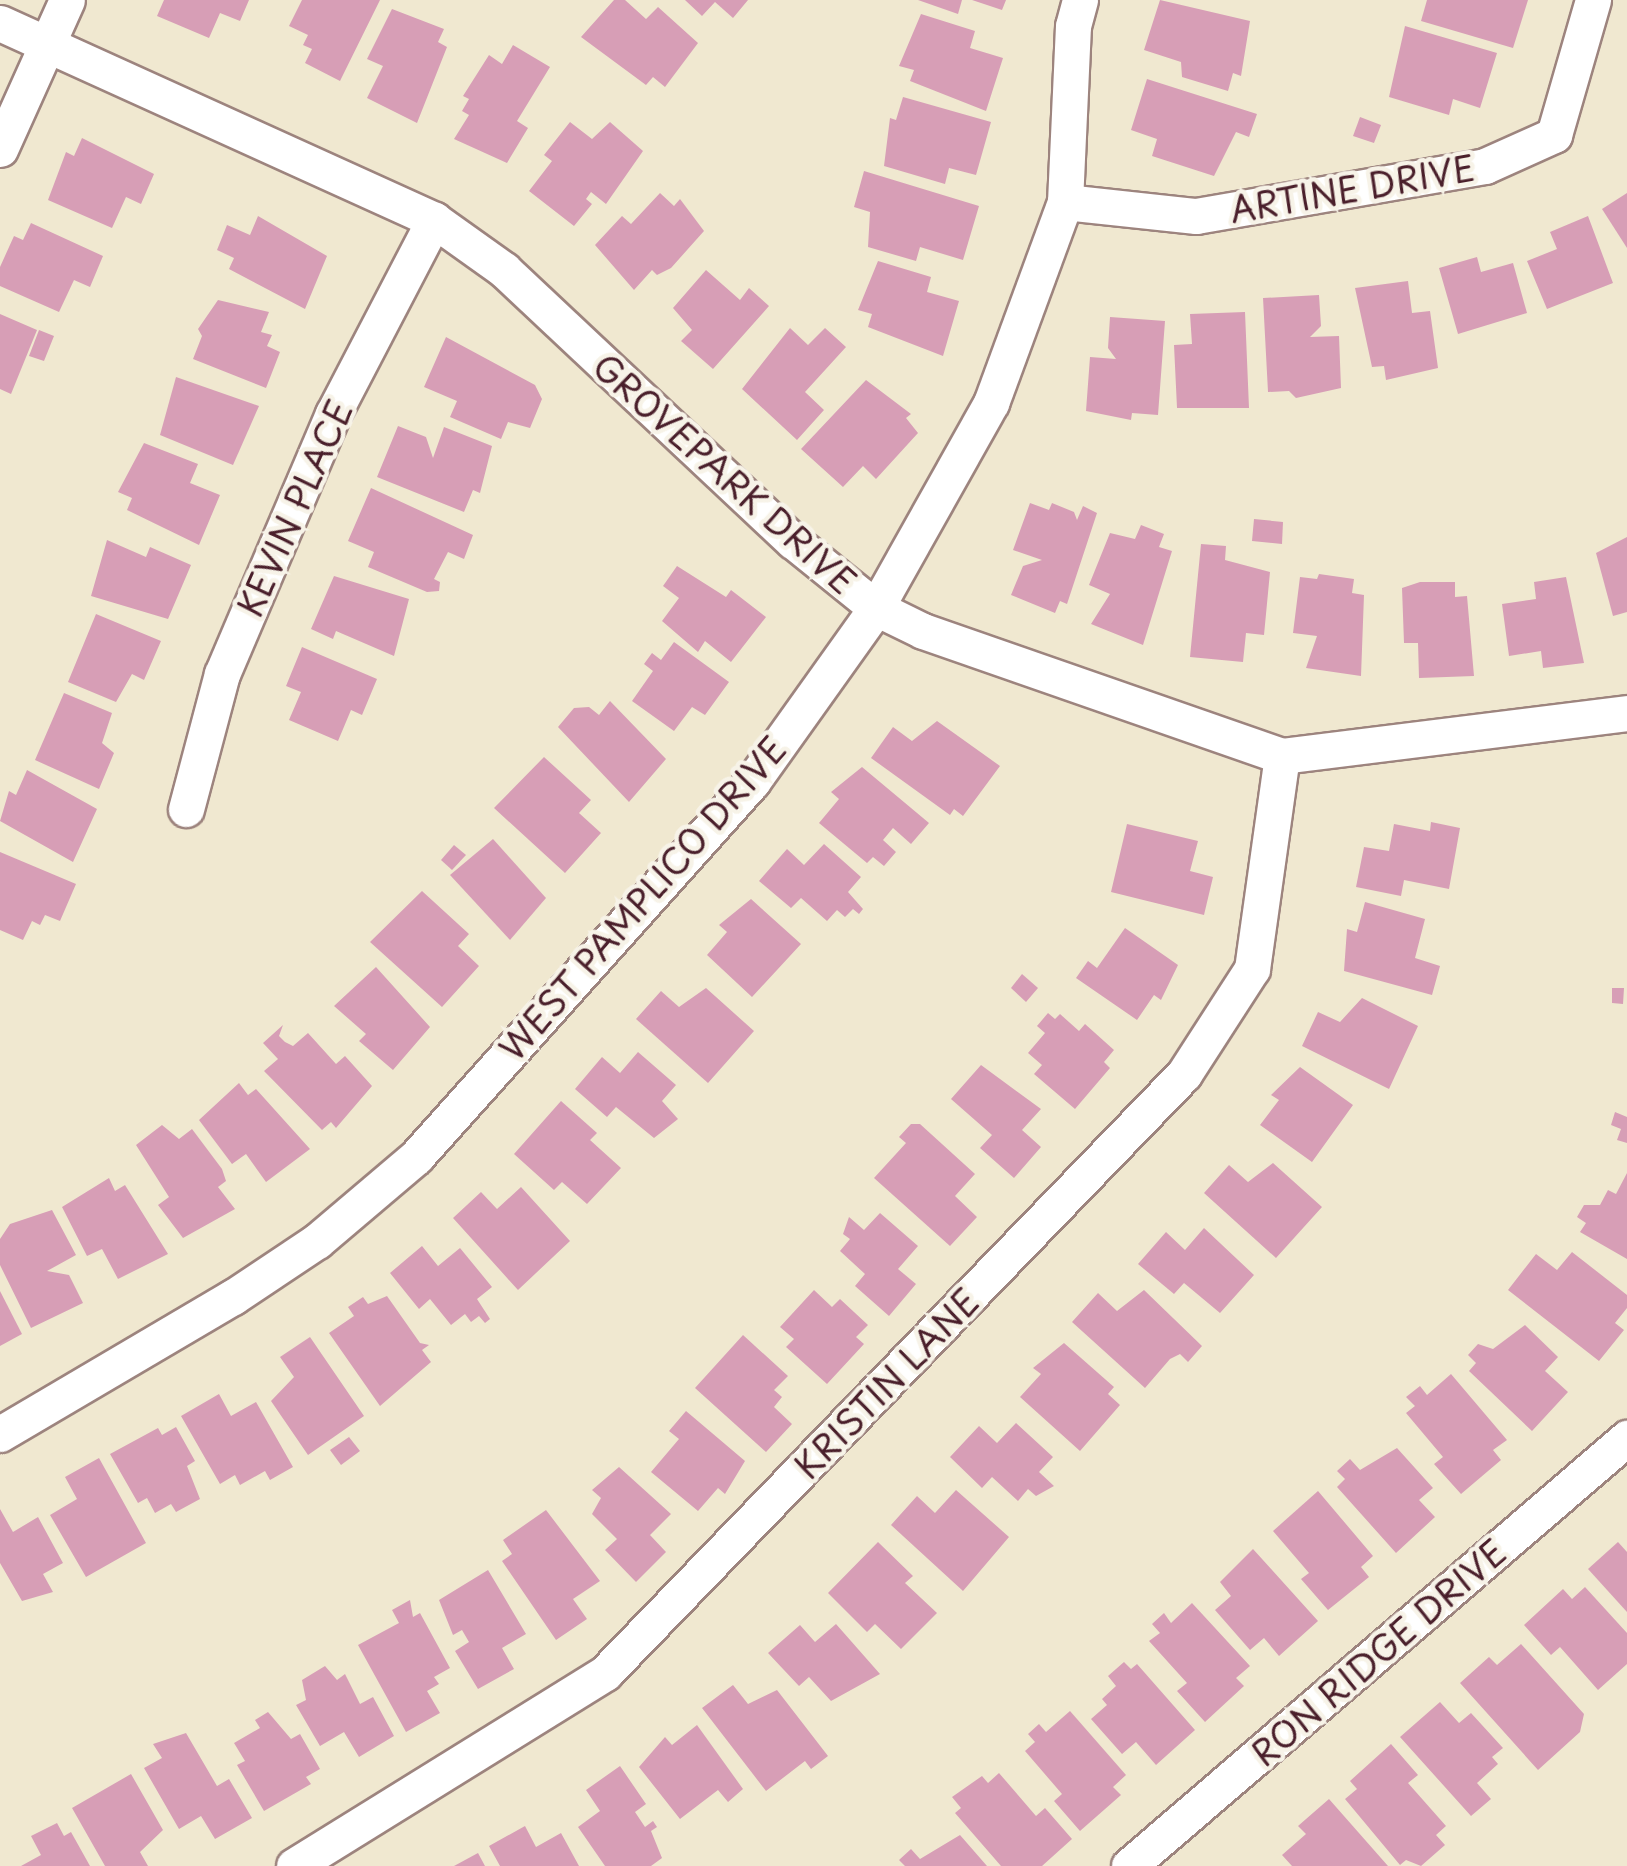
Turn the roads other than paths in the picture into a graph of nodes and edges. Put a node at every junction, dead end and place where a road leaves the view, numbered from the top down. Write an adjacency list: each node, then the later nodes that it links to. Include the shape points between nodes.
1 (68, 0): 5 (street)
2 (1080, 0): 7 (street, WEST PAMPLICO DRIVE, via 1073,26)
3 (1593, 0): 7 (street, ARTINE DRIVE, via 1554,135 1485,166 1196,216)
4 (0, 23): 5 (street, GROVEPARK DRIVE)
5 (50, 43): 6 (street); 8 (street, GROVEPARK DRIVE)
6 (0, 149)
7 (1065, 202): 9 (street, WEST PAMPLICO DRIVE, via 991,403)
8 (434, 220): 9 (street, GROVEPARK DRIVE, via 504,270 793,541); 12 (street, KEVIN PLACE, via 333,414 230,656)
9 (876, 608): 11 (street, GROVEPARK DRIVE, via 923,631); 13 (street, WEST PAMPLICO DRIVE, via 752,782 416,1156 317,1241)
10 (1627, 712): 11 (street, GROVEPARK DRIVE)
11 (1282, 756): 15 (street, KRISTIN LANE, via 1252,969 1184,1074 605,1673)
12 (186, 808)
13 (0, 1434)
14 (1627, 1438): 16 (street, RON RIDGE DRIVE)
15 (294, 1866)
16 (1129, 1866)

